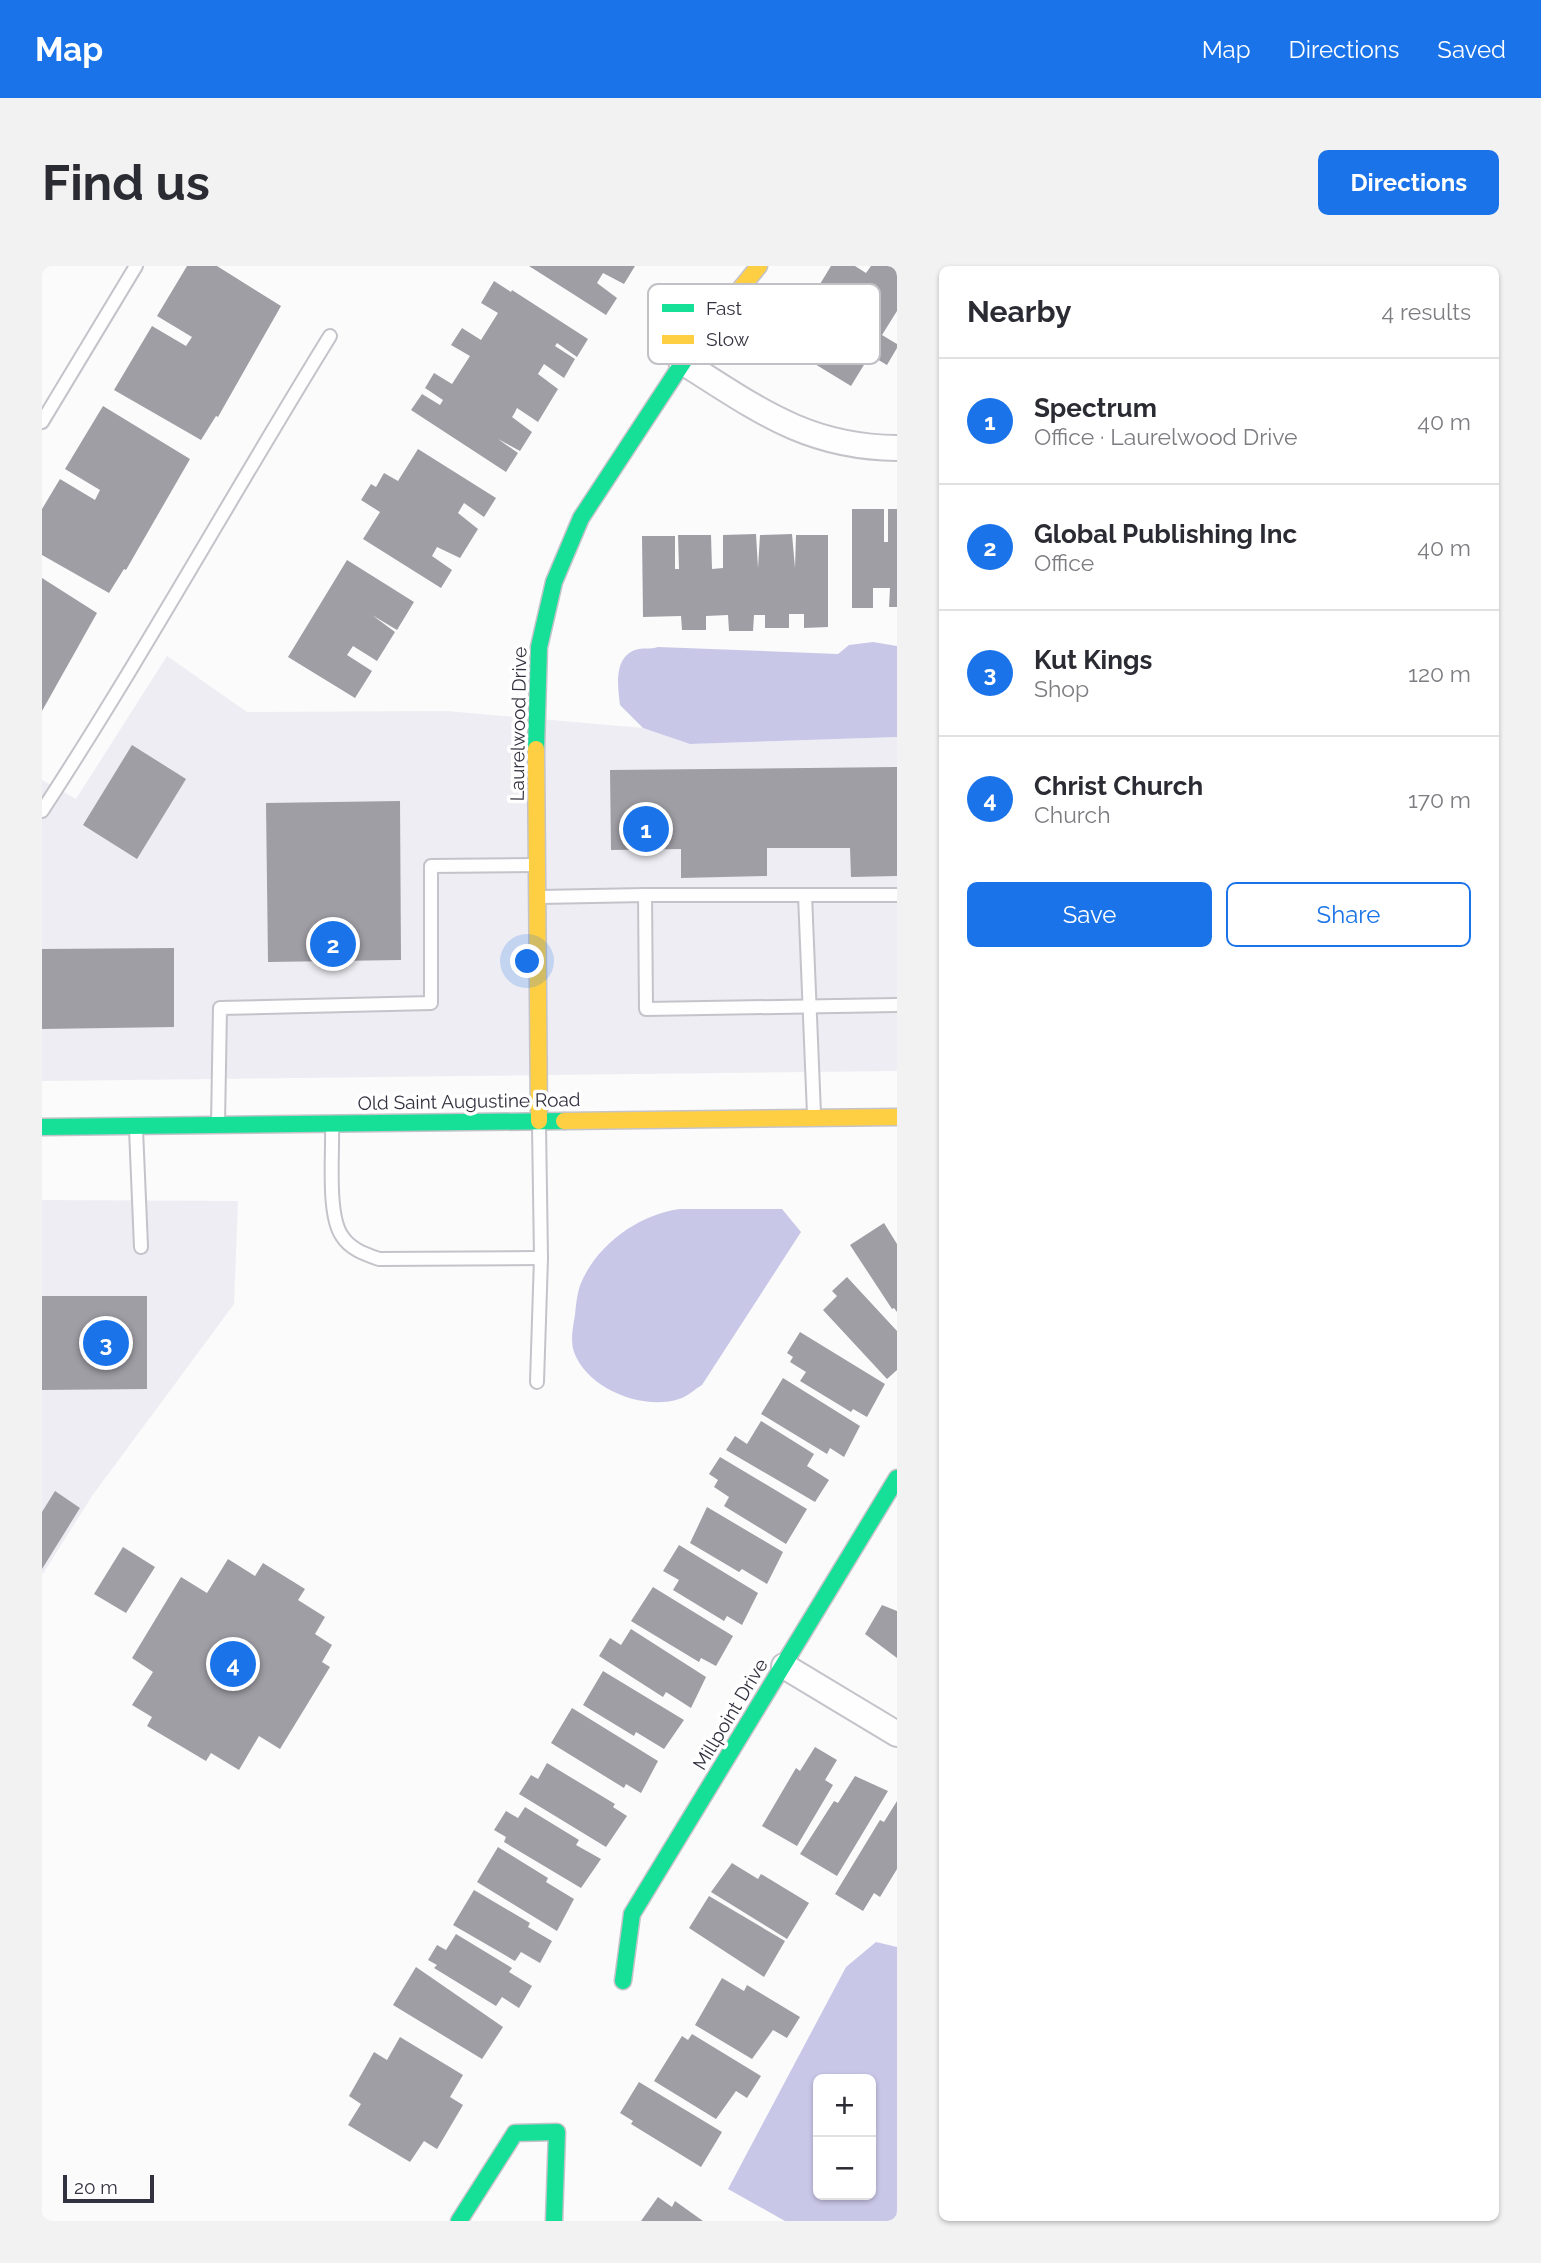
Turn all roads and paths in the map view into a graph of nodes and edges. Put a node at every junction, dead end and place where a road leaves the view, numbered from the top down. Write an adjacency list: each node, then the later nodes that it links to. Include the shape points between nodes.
1 (136, 266): 7 (lane)
2 (759, 266): 3 (street, Laurelwood Drive)
3 (744, 284)
4 (330, 336): 9 (lane)
5 (679, 364): 10 (street, Laurelwood Drive, via 580,518 554,582 539,647)
6 (686, 364): 8 (street, via 781,424 853,445)
7 (42, 422)
8 (897, 448)
9 (42, 810)
10 (537, 865): 14 (street, Laurelwood Drive); 21 (lane, via 431,866 431,1003 220,1008)
11 (645, 895): 12 (lane); 14 (lane); 16 (lane, via 646,1009)
12 (806, 895): 13 (lane); 16 (lane)
13 (897, 895)
14 (537, 897): 19 (street, Laurelwood Drive)
15 (897, 1004): 16 (lane)
16 (808, 1006): 18 (lane)
17 (897, 1117): 18 (street, Old Saint Augustine Road)
18 (814, 1118): 19 (street, Old Saint Augustine Road)
19 (538, 1121): 20 (street, Old Saint Augustine Road); 25 (lane)
20 (332, 1123): 21 (street, Old Saint Augustine Road); 25 (lane, via 335,1223 343,1238 360,1252 379,1259)
21 (218, 1124): 22 (street, Old Saint Augustine Road)
22 (136, 1126): 23 (street, Old Saint Augustine Road); 24 (lane)
23 (42, 1127)
24 (141, 1247)
25 (541, 1258): 26 (lane)
26 (537, 1382)
27 (897, 1478): 28 (street, Millpoint Drive)
28 (783, 1666): 29 (street); 30 (street, Millpoint Drive, via 632,1914)
29 (897, 1734)
30 (623, 1981)
31 (459, 2221): 32 (street, via 515,2133 557,2132)
32 (554, 2221)

